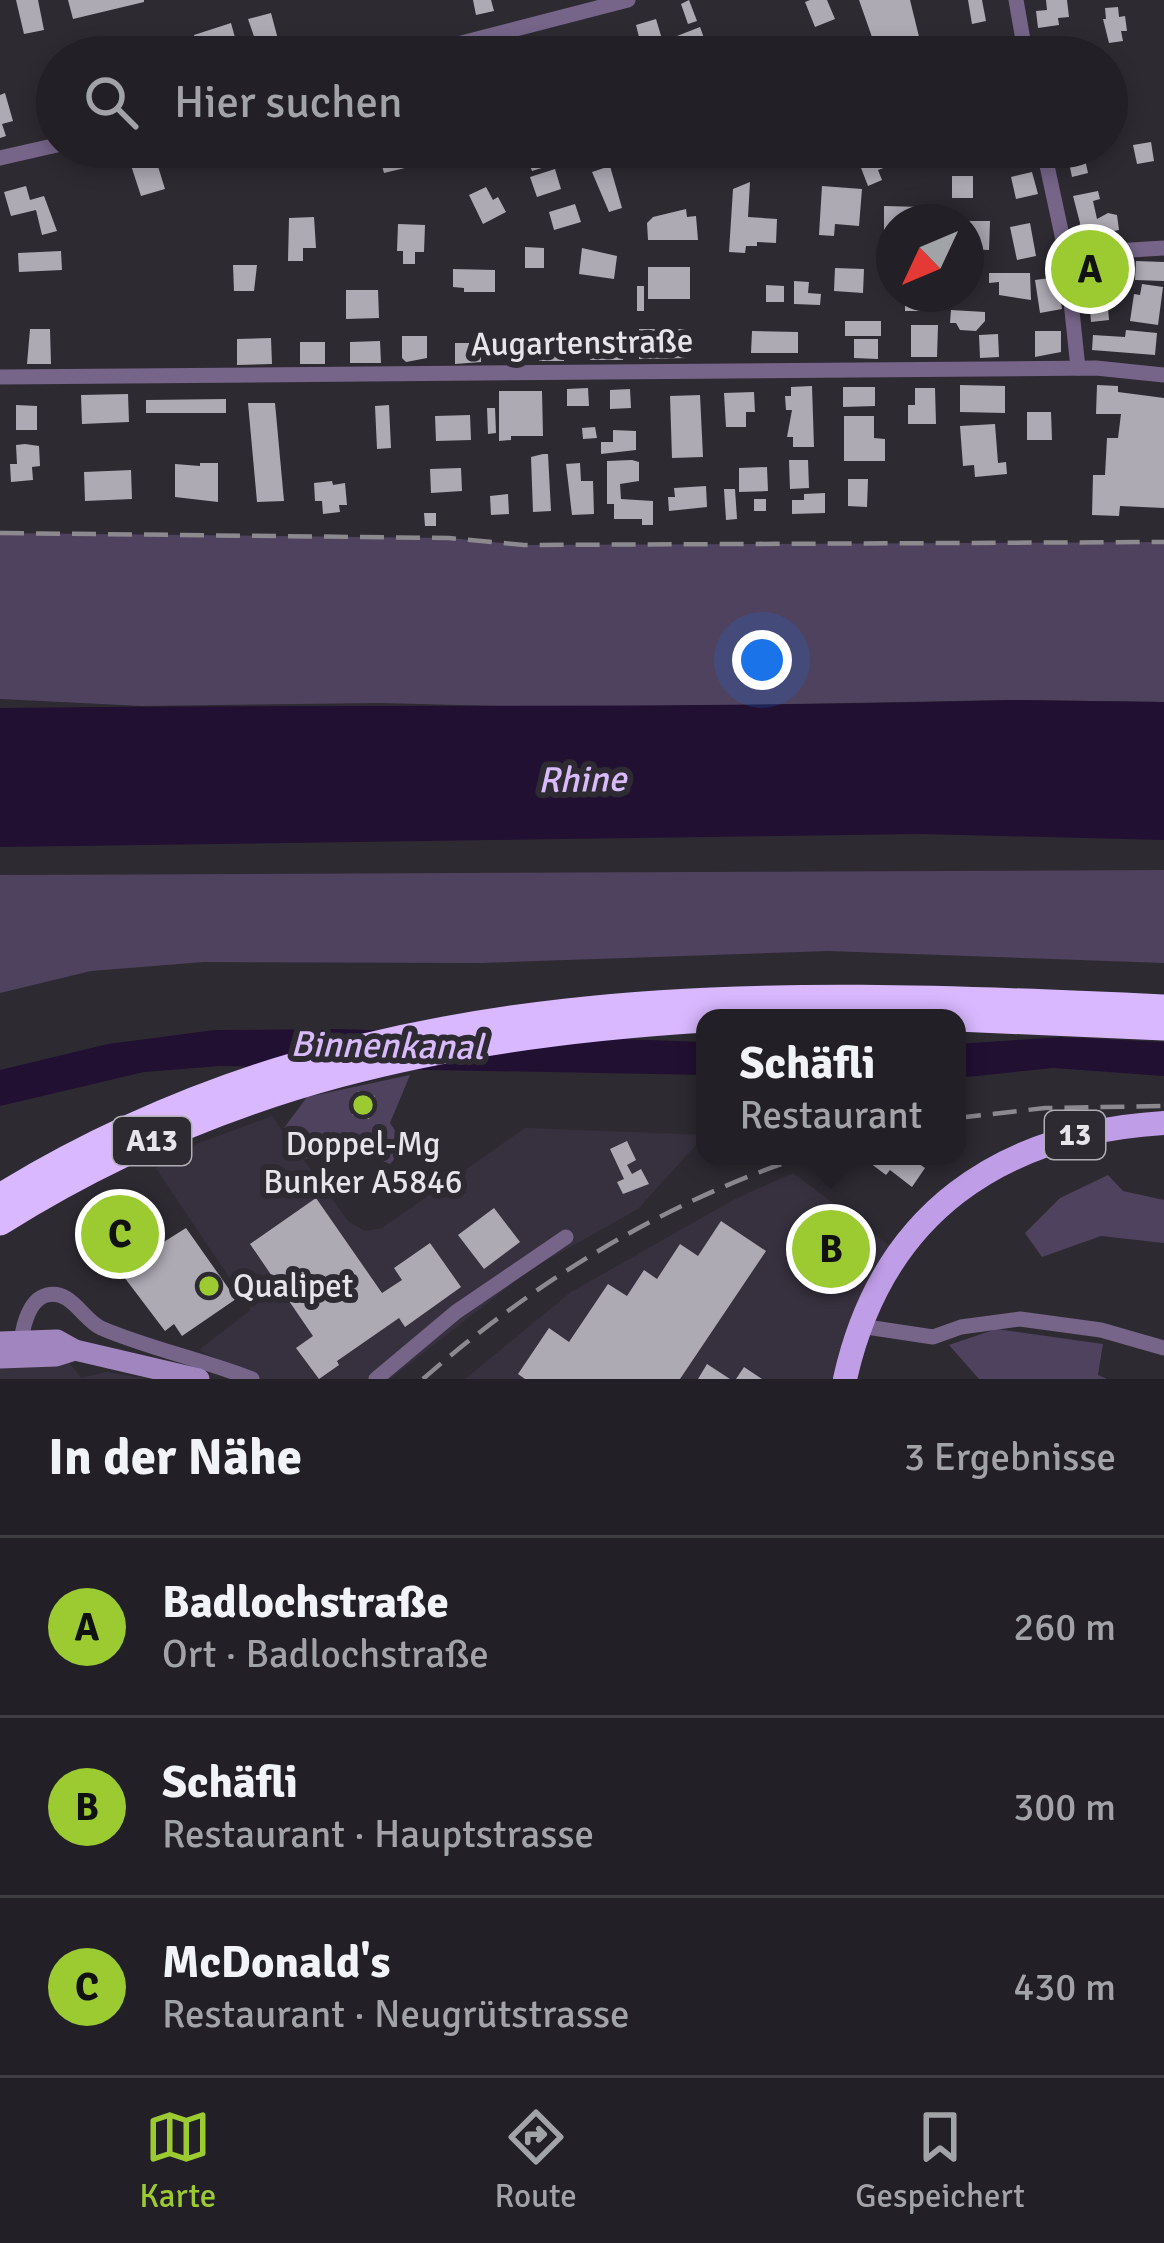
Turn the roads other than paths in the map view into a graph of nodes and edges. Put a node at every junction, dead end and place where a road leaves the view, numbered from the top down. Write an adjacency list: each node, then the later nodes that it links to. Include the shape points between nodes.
1 (628, 0): 3 (street)
2 (1016, 0): 4 (street)
3 (488, 36)
4 (1022, 36)
5 (36, 150): 6 (street)
6 (0, 158)
7 (1048, 168): 9 (street)
8 (1164, 248): 9 (street)
9 (1066, 254): 10 (street)
10 (1078, 368): 11 (street, Augartenstraße); 12 (street, Augartenstraße)
11 (1164, 375)
12 (0, 377)
13 (1164, 1008): 18 (highway, A13, via 780,997 475,1022 232,1086 95,1144)
14 (966, 1018): 16 (highway)
15 (696, 1020): 19 (highway, A13, via 418,1053 314,1080 144,1144)
16 (1164, 1027)
17 (1164, 1123): 21 (main road, 13, via 1051,1141 964,1185 898,1252)
18 (0, 1197)
19 (0, 1222)
20 (566, 1237): 27 (street)
21 (860, 1326): 23 (street, via 933,1337 1020,1319); 28 (main road, 13)
22 (25, 1347): 24 (main road); 25 (main road, via 57,1340); 26 (street, via 34,1305 52,1294 102,1328)
23 (1164, 1348)
24 (0, 1358)
25 (199, 1379)
26 (252, 1379)
27 (376, 1379)
28 (845, 1379)

